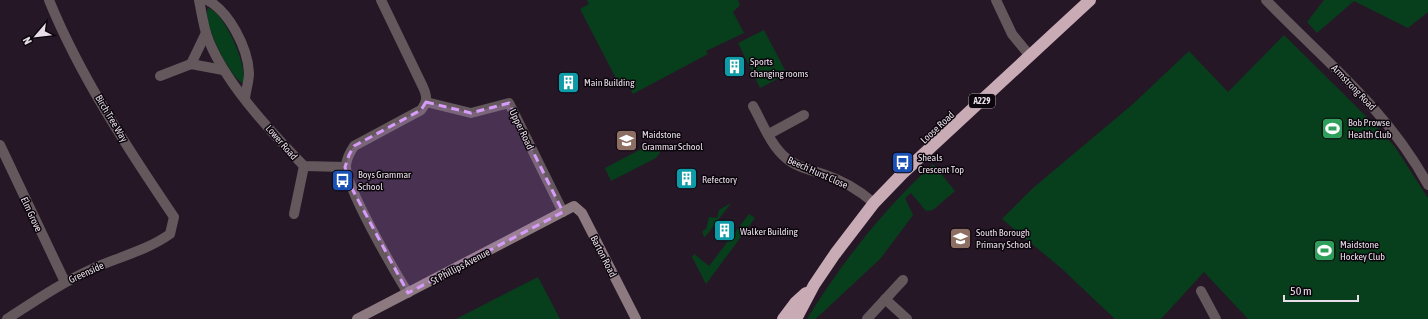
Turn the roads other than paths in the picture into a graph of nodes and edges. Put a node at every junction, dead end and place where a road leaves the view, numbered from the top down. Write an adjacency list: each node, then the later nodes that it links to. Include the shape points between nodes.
1 (49, 0): 25 (street, Birch Tree Way, via 76,59 174,217)
2 (199, 0): 8 (street, Lower Road)
3 (207, 0): 13 (street, via 222,11 242,45 249,74)
4 (382, 0): 14 (street, via 423,87)
5 (996, 0): 9 (street, via 1012,34)
6 (1090, 0): 9 (highway, Loose Road / A229)
7 (1266, 0): 21 (street, Armstrong Road, via 1379,113 1391,127)
8 (206, 33): 10 (street); 11 (street, Lower Road)
9 (1030, 56): 22 (highway, Loose Road / A229)
10 (191, 64): 11 (street); 12 (street)
11 (223, 70): 13 (street, Lower Road)
12 (160, 76)
13 (245, 98): 19 (street, Lower Road)
14 (426, 102): 20 (street, via 421,110 354,146); 23 (street, Upper Road, via 471,113 509,103)
15 (753, 106): 17 (street, Beech Hurst Close)
16 (804, 115): 17 (street)
17 (769, 134): 22 (street, Beech Hurst Close, via 786,158 799,166 839,180 864,194)
18 (0, 145): 27 (street, Elm Grove)
19 (304, 166): 20 (street, Lower Road); 24 (street)
20 (345, 167): 30 (street, via 350,186 391,266)
21 (1428, 185)
22 (874, 203): 28 (highway, Loose Road / A229)
23 (563, 212): 30 (street, St Phillips Avenue); 34 (street, Barton Road, via 574,206 582,212)
24 (294, 214)
25 (170, 234): 27 (street, Greenside, via 155,244)
26 (903, 280): 31 (street)
27 (65, 282): 32 (street, Greenside)
28 (814, 285): 35 (highway, Loose Road / A229); 36 (highway, Loose Road / A229)
29 (1201, 291): 39 (street)
30 (408, 293): 33 (street, St Phillips Avenue)
31 (885, 299): 37 (street); 38 (street)
32 (7, 319)
33 (357, 319)
34 (636, 319)
35 (783, 319)
36 (796, 319)
37 (867, 319)
38 (907, 319)
39 (1216, 319)

